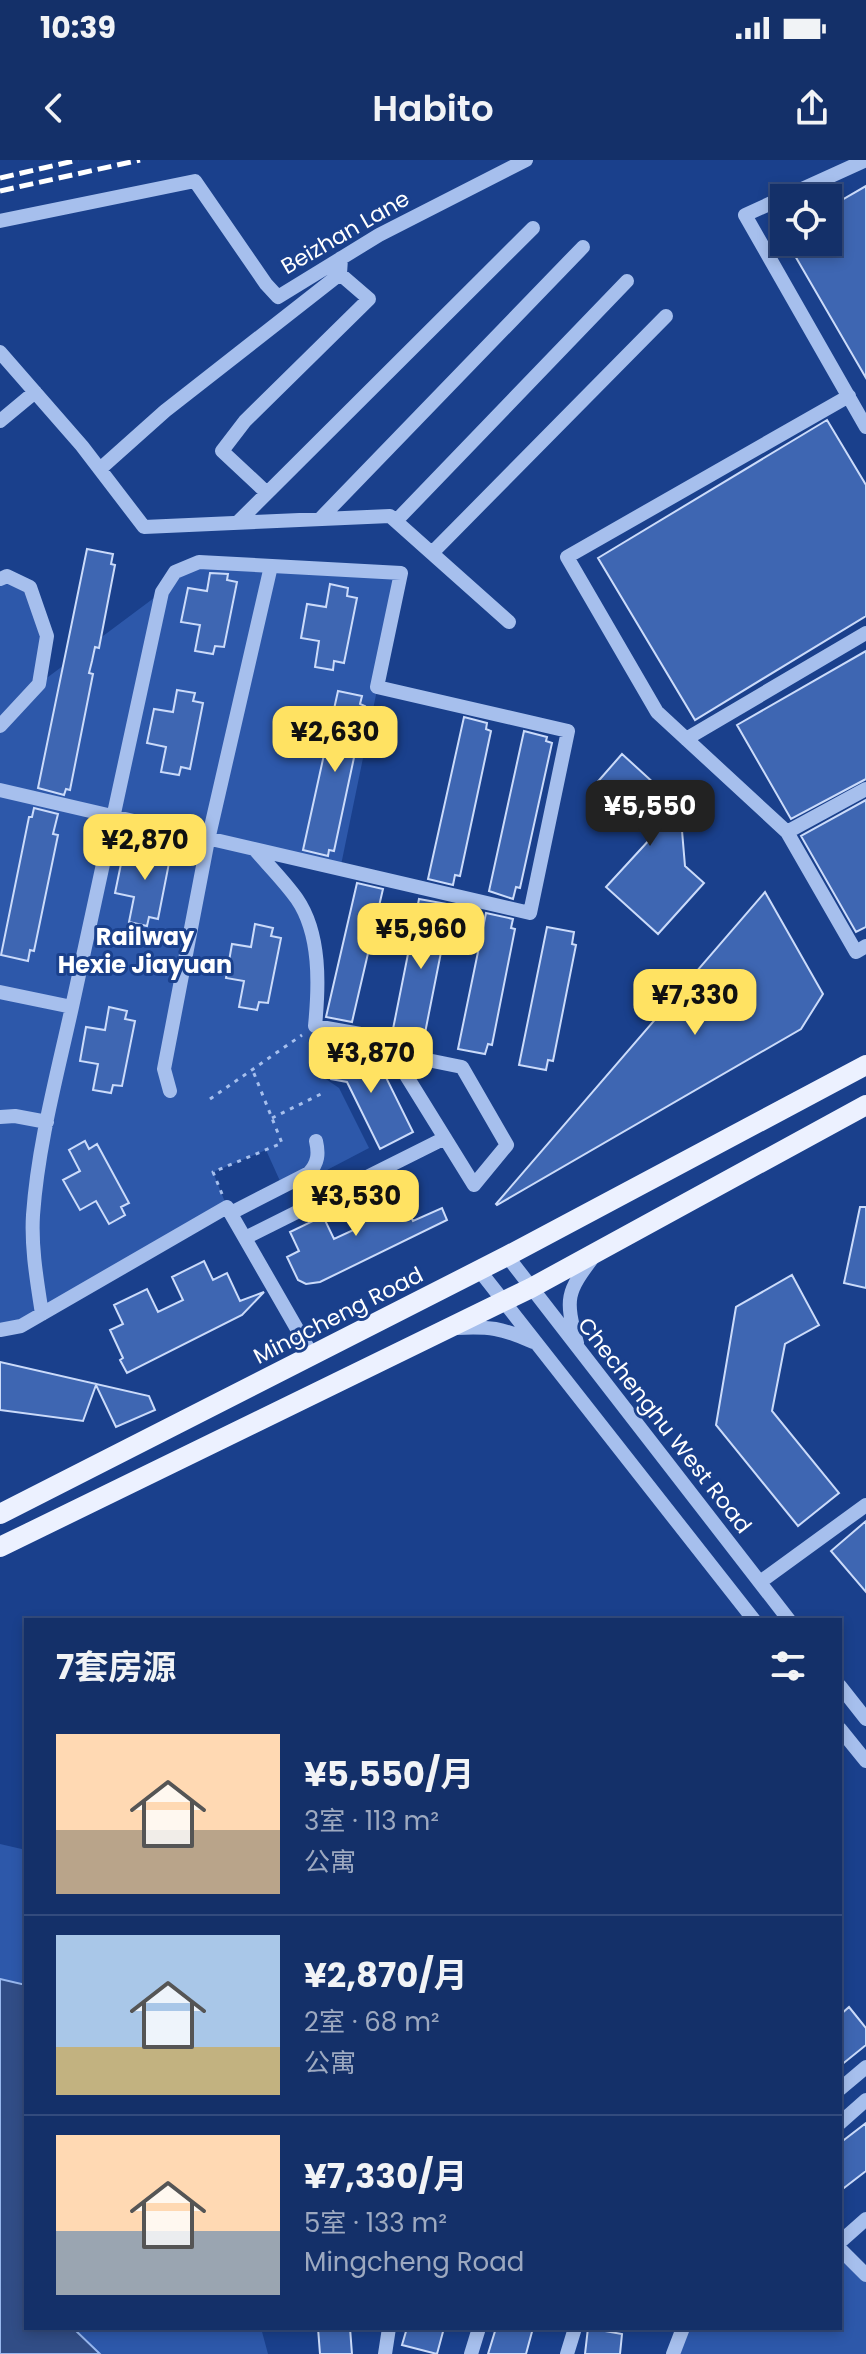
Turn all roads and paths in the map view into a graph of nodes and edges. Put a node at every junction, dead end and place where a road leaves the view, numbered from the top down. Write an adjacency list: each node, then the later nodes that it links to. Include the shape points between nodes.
1 (526, 160): 6 (street, Beizhan Lane)
2 (866, 160): 12 (street, via 745,215)
3 (0, 221): 6 (street, Beizhan Lane, via 195,181 278,297)
4 (533, 228): 16 (street)
5 (583, 247): 17 (street)
6 (341, 258): 7 (street)
7 (340, 274): 15 (street, via 165,411); 16 (street, via 369,299 245,421 222,451)
8 (627, 281): 18 (street)
9 (666, 316): 20 (street)
10 (0, 352): 11 (street)
11 (35, 392): 13 (street); 15 (street)
12 (849, 396): 14 (street); 26 (street, via 567,557 657,712)
13 (0, 421)
14 (866, 427)
15 (100, 469): 19 (street, via 144,527)
16 (267, 493): 19 (street)
17 (320, 519): 18 (street, via 390,516); 19 (street)
18 (396, 521): 20 (street)
19 (237, 523)
20 (432, 553): 23 (street)
21 (271, 566): 29 (street, via 199,562 175,572 162,592); 31 (street); 32 (street, via 401,573 377,687 568,731 530,913)
22 (0, 579): 25 (street, via 7,576 30,587 47,636 39,684)
23 (509, 622)
24 (866, 633): 26 (street)
25 (0, 726)
26 (686, 739): 30 (street)
27 (866, 789): 30 (street)
28 (0, 790): 29 (street)
29 (113, 818): 31 (street); 35 (street)
30 (787, 832): 33 (street, via 856,952)
31 (208, 840): 32 (street); 40 (street, via 164,1069)
32 (256, 851): 36 (street, via 299,901 312,937 319,979)
33 (866, 946)
34 (0, 992): 35 (street)
35 (72, 1007): 46 (street)
36 (315, 1026): 37 (street, via 383,1038); 39 (path)
37 (393, 1053): 47 (street); 47 (street, via 462,1067 507,1145 474,1185)
38 (866, 1065): 52 (main road, Mingcheng Road)
39 (253, 1071): 42 (path); 45 (path)
40 (170, 1091)
41 (321, 1094): 45 (path)
42 (210, 1099)
43 (866, 1105): 51 (main road)
44 (0, 1117): 46 (street)
45 (272, 1118): 49 (path, via 282,1143 213,1172)
46 (47, 1122): 56 (street, via 33,1216)
47 (445, 1138): 50 (street)
48 (316, 1141): 49 (street, via 319,1154 309,1173)
49 (229, 1210): 50 (street); 56 (street)
50 (245, 1238): 61 (street)
51 (598, 1252): 54 (main road); 60 (street, via 573,1283 568,1311)
52 (507, 1256): 53 (main road, Mingcheng Road); 54 (street, Chechenghu West Road)
53 (479, 1270): 55 (street); 61 (main road, Mingcheng Road)
54 (531, 1288): 55 (main road); 60 (street, Chechenghu West Road)
55 (503, 1302): 57 (main road); 59 (street)
56 (42, 1314): 58 (street)
57 (448, 1329): 59 (street, via 488,1326); 64 (main road)
58 (0, 1330)
59 (534, 1342): 66 (street)
60 (579, 1351): 65 (street, Chechenghu West Road)
61 (312, 1355): 63 (main road, Mingcheng Road)
62 (866, 1505): 65 (street)
63 (0, 1514)
64 (0, 1547)
65 (760, 1582): 67 (street, Chechenghu West Road)
66 (752, 1618)
67 (787, 1618)
68 (842, 1689): 69 (street)
69 (866, 1719)
70 (842, 1731): 71 (street)
71 (866, 1761)
72 (866, 2067): 73 (street)
73 (842, 2087)
74 (866, 2100): 75 (street)
75 (842, 2121)
76 (866, 2219): 77 (street)
77 (842, 2240)
78 (842, 2251): 79 (street)
79 (866, 2275)
80 (389, 2330): 84 (street)
81 (478, 2330): 85 (street)
82 (574, 2330): 86 (street)
83 (682, 2330): 87 (street)
84 (385, 2354)
85 (471, 2354)
86 (567, 2354)
87 (673, 2354)

